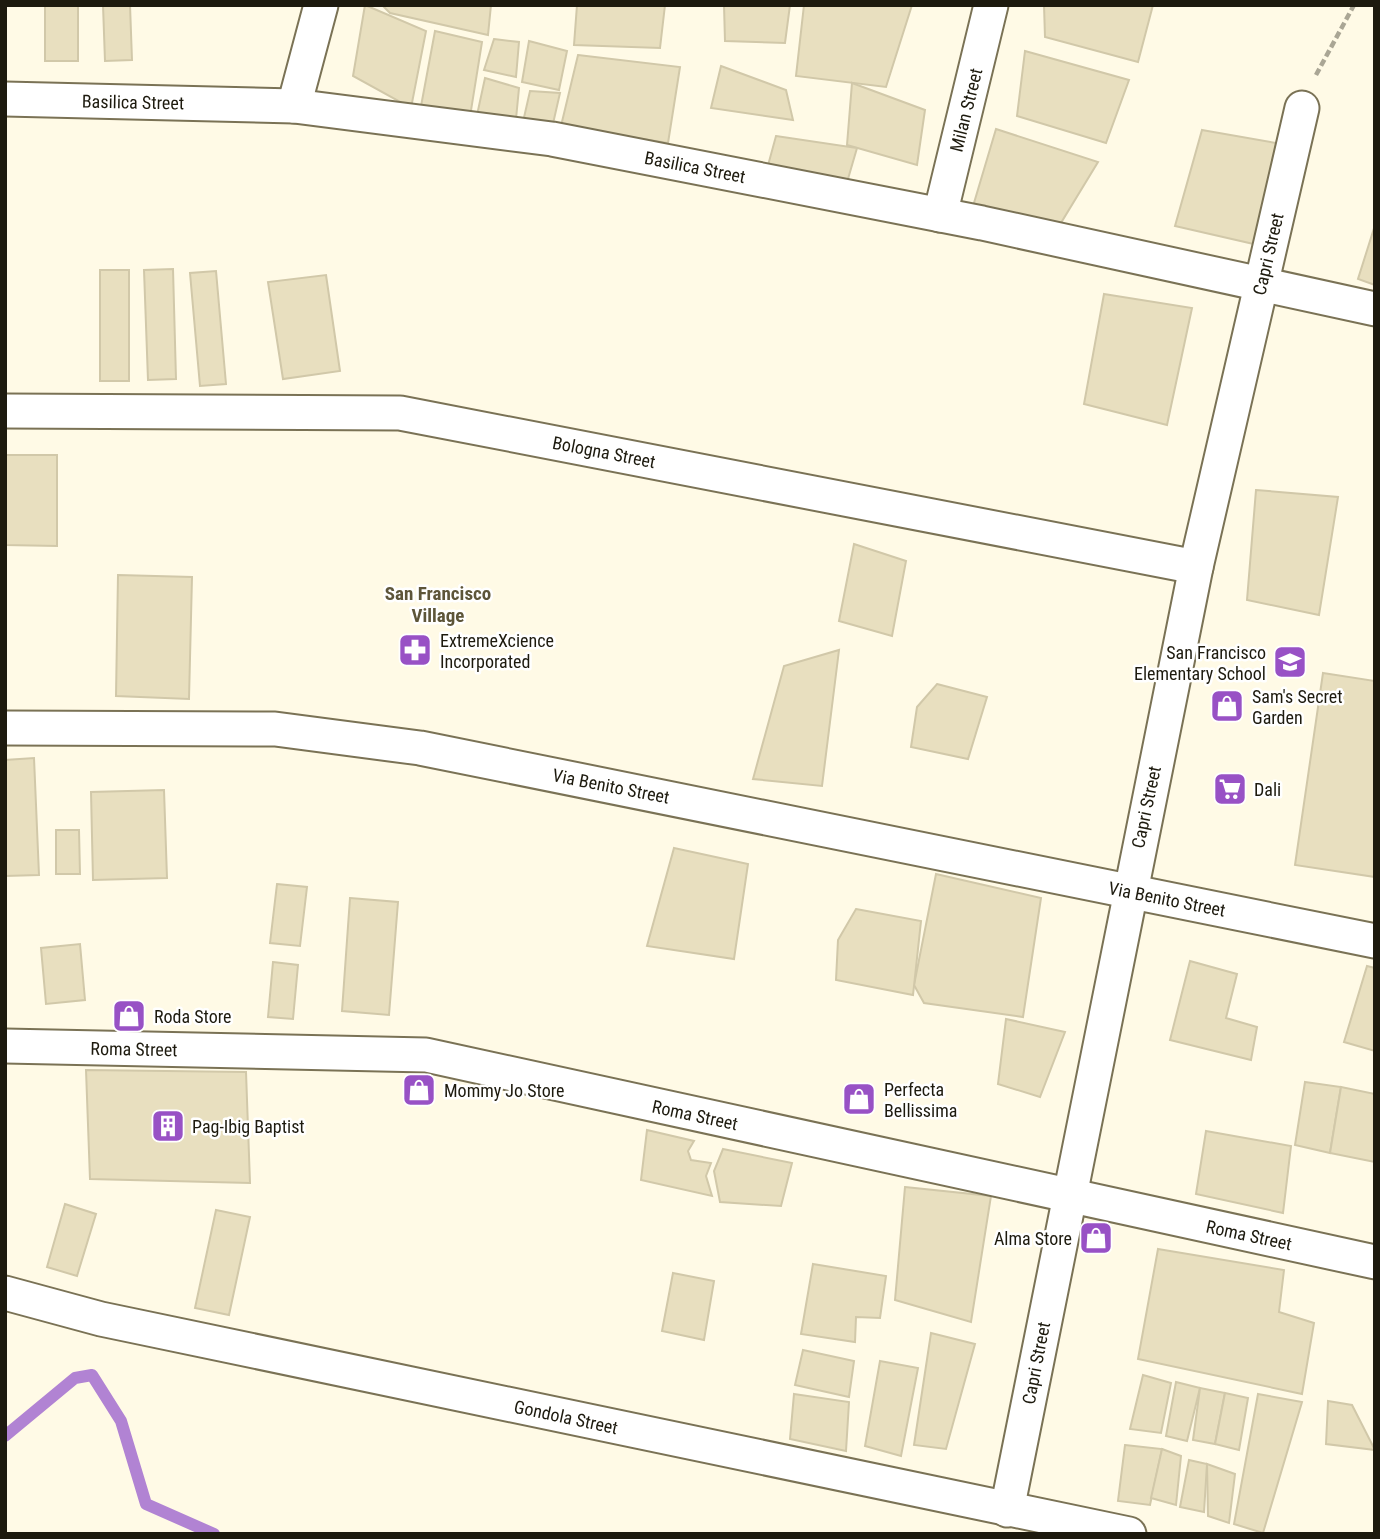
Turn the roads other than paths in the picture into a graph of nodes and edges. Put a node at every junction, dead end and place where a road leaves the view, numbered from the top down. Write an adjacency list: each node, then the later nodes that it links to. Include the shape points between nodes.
1 (321, 5): 4 (street)
2 (991, 5): 6 (street, Milan Street)
3 (5, 99): 4 (street, Basilica Street)
4 (295, 106): 6 (street, Basilica Street, via 552,139)
5 (1302, 108): 7 (street, Capri Street)
6 (940, 215): 7 (street, Basilica Street)
7 (1260, 283): 8 (street, Basilica Street); 10 (street, Capri Street)
8 (1375, 309)
9 (5, 411): 10 (street, Bologna Street, via 400,412)
10 (1196, 568): 12 (street, Capri Street)
11 (5, 728): 12 (street, Via Benito Street, via 275,729 421,748)
12 (1129, 892): 13 (street, Via Benito Street); 15 (street, Capri Street)
13 (1375, 942)
14 (5, 1046): 15 (street, Roma Street, via 426,1055)
15 (1068, 1198): 16 (street, Roma Street); 18 (street, Capri Street)
16 (1375, 1262)
17 (5, 1293): 18 (street, Gondola Street, via 101,1320)
18 (1007, 1510): 19 (street, Gondola Street)
19 (1129, 1534)

